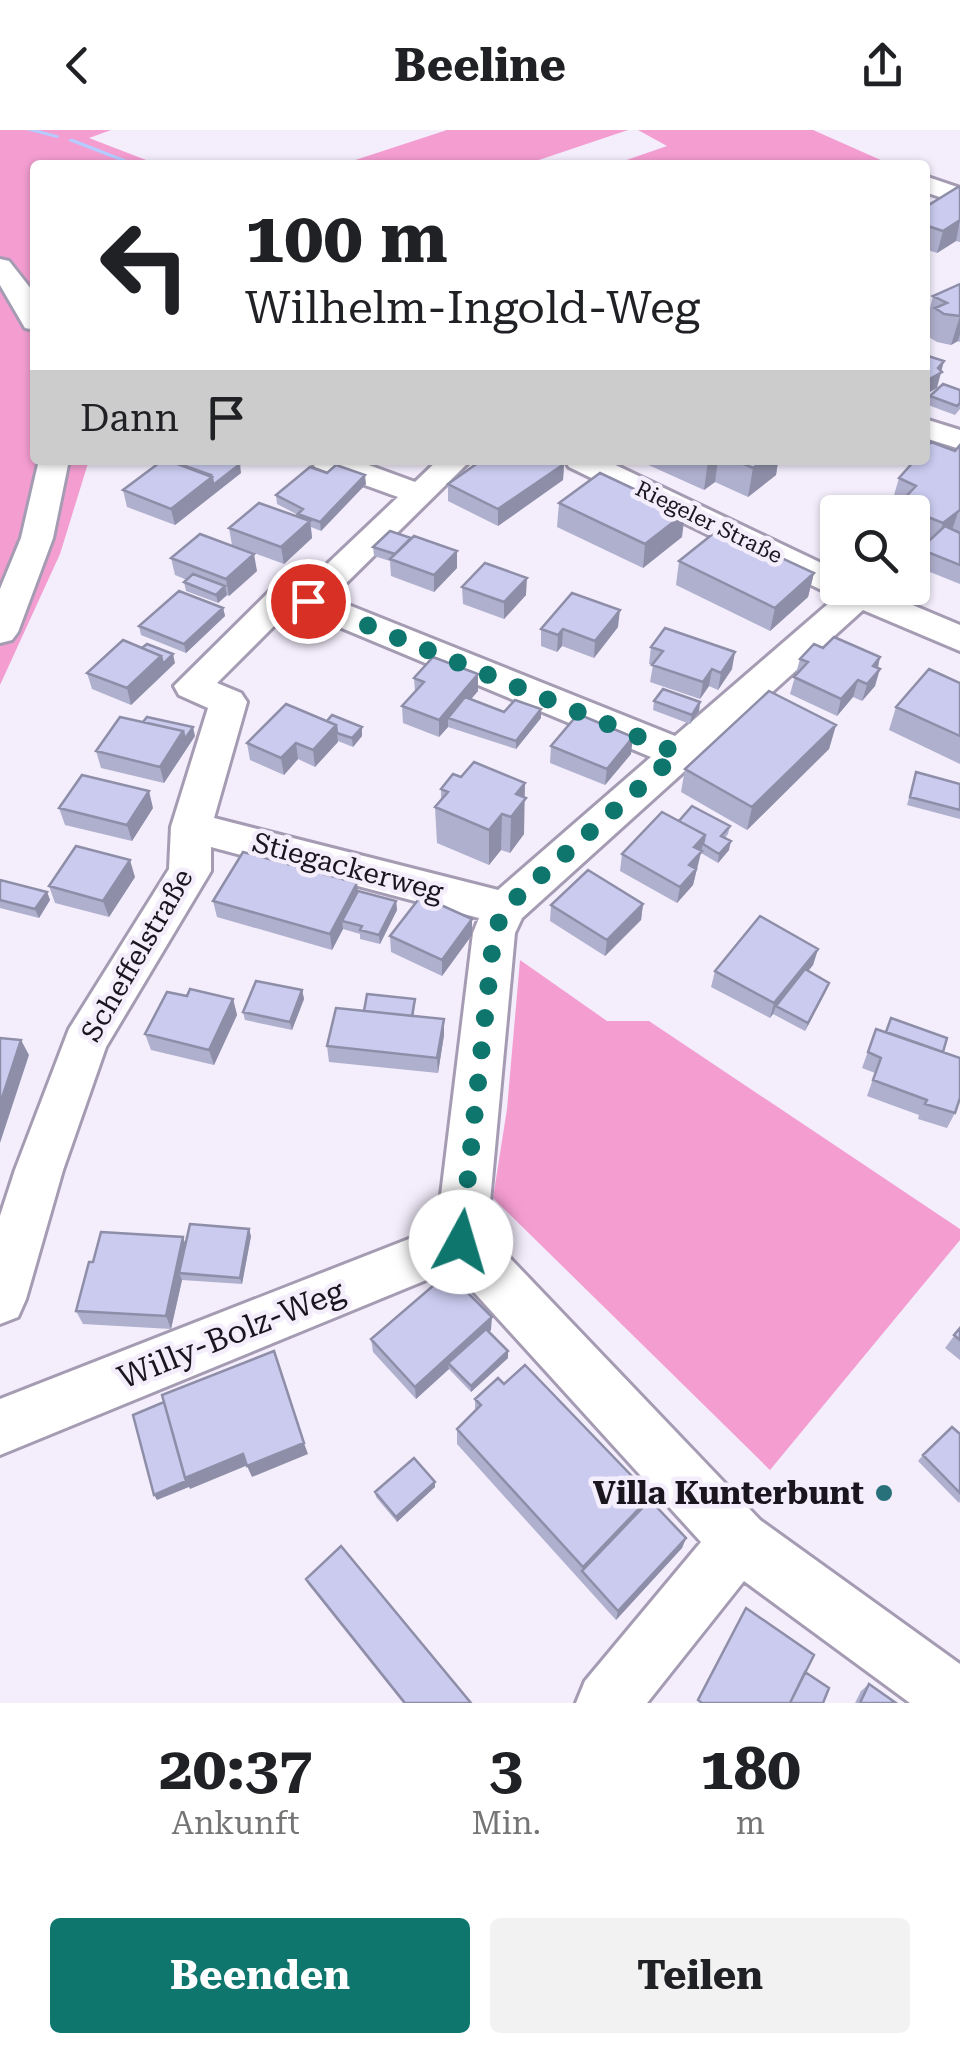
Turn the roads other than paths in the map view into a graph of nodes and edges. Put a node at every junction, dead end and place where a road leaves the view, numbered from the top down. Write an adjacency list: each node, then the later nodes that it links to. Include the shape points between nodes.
1 (930, 185): 2 (street)
2 (960, 196)
3 (0, 267): 4 (street)
4 (30, 311)
5 (930, 430): 6 (street)
6 (960, 440)
7 (53, 465): 16 (street, via 38,538)
8 (340, 465): 11 (street)
9 (451, 465): 11 (street, Scheffelstraße)
10 (590, 465): 12 (street, Riegeler Straße)
11 (422, 494): 13 (street, Scheffelstraße)
12 (820, 576)
13 (308, 601): 18 (street); 19 (street, Scheffelstraße, via 290,592 192,686 228,702)
14 (831, 605): 18 (street)
15 (883, 605): 17 (street, Riegeler Straße)
16 (0, 632)
17 (960, 639)
18 (678, 753): 20 (street)
19 (191, 827): 20 (street, Stiegackerweg); 22 (street, Scheffelstraße, via 190,871 86,1042)
20 (505, 908): 21 (street, via 494,933)
21 (461, 1242): 23 (street, Willy-Bolz-Weg); 24 (street)
22 (0, 1299)
23 (0, 1426)
24 (739, 1541): 25 (street); 26 (street)
25 (960, 1702)
26 (608, 1703)

